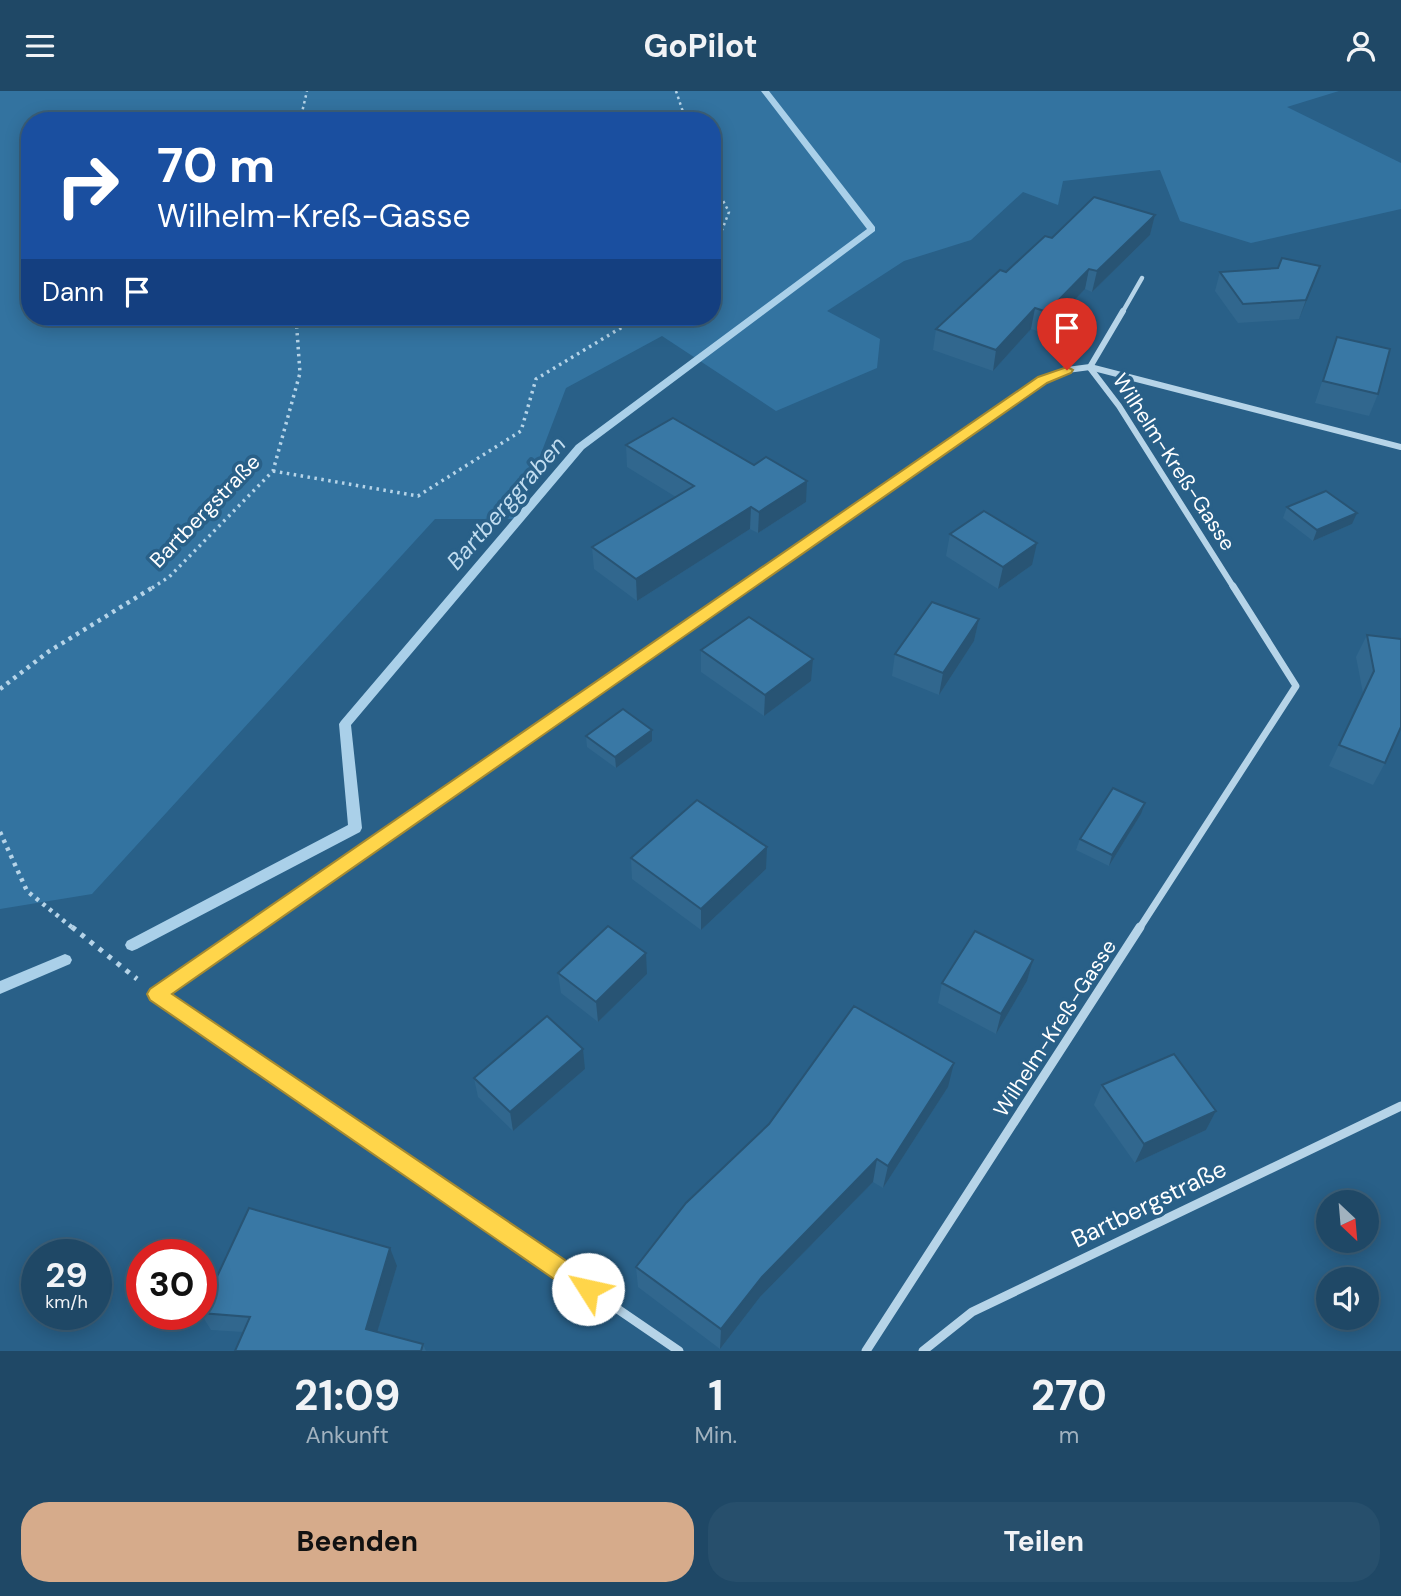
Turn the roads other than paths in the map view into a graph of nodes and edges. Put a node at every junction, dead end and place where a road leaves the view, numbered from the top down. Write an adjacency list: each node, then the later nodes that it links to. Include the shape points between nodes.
1 (1142, 278): 2 (street)
2 (1090, 367): 3 (street); 5 (street, Wilhelm-Kreß-Gasse, via 1043,380 157,994); 6 (street, Wilhelm-Kreß-Gasse, via 1296,686)
3 (1401, 447)
4 (1401, 1106): 7 (street, Bartbergstraße, via 972,1312)
5 (679, 1351)
6 (866, 1351)
7 (923, 1351)

